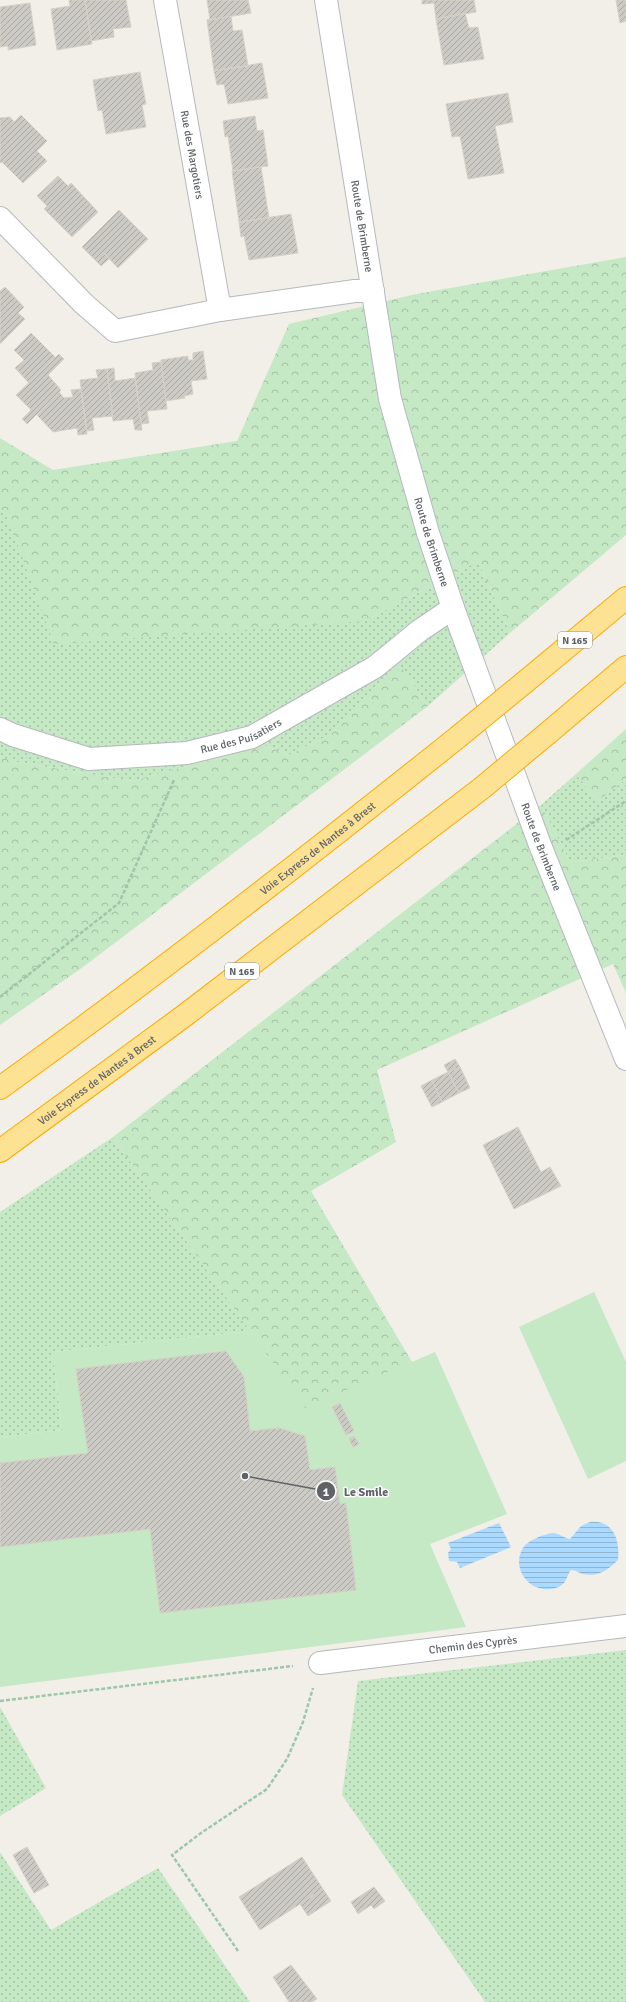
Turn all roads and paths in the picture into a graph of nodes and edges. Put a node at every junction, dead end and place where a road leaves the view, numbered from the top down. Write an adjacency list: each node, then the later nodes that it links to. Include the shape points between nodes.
1 (165, 0): 5 (street, Rue des Margotiers)
2 (326, 0): 4 (street, Route de Brimberne)
3 (0, 218): 5 (street, via 84,304 115,331)
4 (373, 290): 5 (street); 7 (street, Route de Brimberne, via 390,400 428,533)
5 (220, 310)
6 (626, 598): 15 (highway, Voie Express de Nantes à Brest / N 165, bridge, via 319,847)
7 (453, 608): 10 (street, Rue des Puisatiers, via 419,631 375,667 252,737); 12 (street, Route de Brimberne)
8 (626, 667): 16 (highway, Voie Express de Nantes à Brest / N 165, bridge, via 482,788 184,1016)
9 (0, 729): 10 (street, Rue des Puisatiers, via 89,759)
10 (187, 752): 13 (path, via 119,903)
11 (626, 801): 12 (path, via 568,838)
12 (545, 859): 14 (street, Route de Brimberne)
13 (0, 997)
14 (626, 1059)
15 (0, 1088)
16 (0, 1151)
17 (626, 1626): 18 (street, Chemin des Cyprès)
18 (320, 1663): 19 (path); 20 (path, via 300,1728 287,1759 266,1789 172,1855)
19 (0, 1701)
20 (238, 1951)

